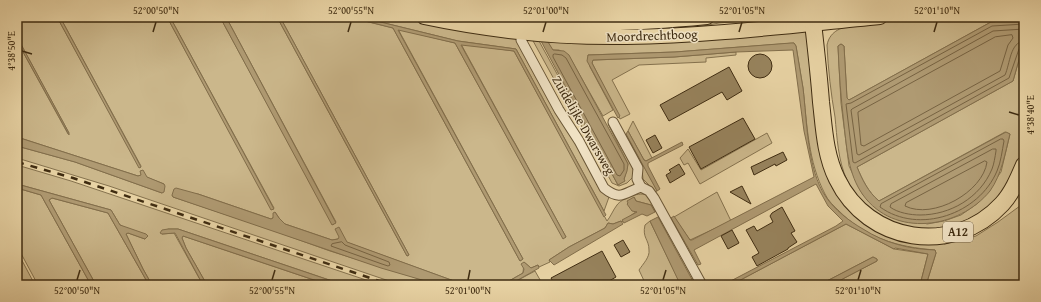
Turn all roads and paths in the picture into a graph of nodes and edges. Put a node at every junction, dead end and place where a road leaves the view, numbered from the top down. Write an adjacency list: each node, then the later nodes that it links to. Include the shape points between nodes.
1 (424, 17): 5 (main road, Moordrechtboog, via 506,31 605,37 697,34)
2 (497, 17): 3 (main road, Moordrechtboog, via 544,22 633,24)
3 (707, 17)
4 (880, 17): 5 (main road, Moordrechtboog)
5 (812, 20): 8 (highway, A12, via 825,136 831,164 844,192 872,220 891,230 915,236 935,236 960,231 979,222 1001,205 1015,185)
6 (521, 40): 9 (street, Zuidelijke Dwarsweg, via 604,188 619,196)
7 (613, 122): 9 (street, Zuidelijke Dwarsweg, via 638,168 637,179)
8 (1024, 165)
9 (641, 187): 10 (street, via 649,191 654,198)
10 (702, 285)

